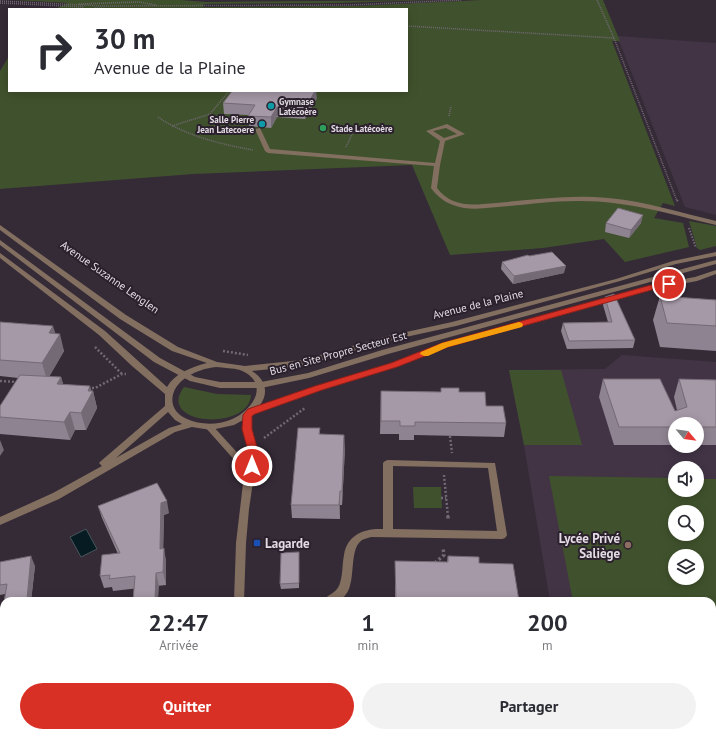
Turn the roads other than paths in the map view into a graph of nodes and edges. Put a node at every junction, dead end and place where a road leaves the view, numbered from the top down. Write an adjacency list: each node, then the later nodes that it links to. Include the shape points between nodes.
1 (258, 129): 3 (street, via 268,151)
2 (443, 140): 2 (street, via 449,138 462,134 447,126 429,131); 3 (street)
3 (437, 165): 4 (street, via 434,188 439,197 457,205 476,207 602,200)
4 (716, 223)
5 (0, 227): 11 (street, via 123,317 174,349)
6 (0, 242): 13 (street, Bus en Site Propre Secteur Est, via 157,360)
7 (716, 254): 12 (street, Avenue de la Plaine, via 675,262 618,280 302,363)
8 (0, 255): 15 (street, via 102,333)
9 (716, 262): 14 (street, Bus en Site Propre Secteur Est, via 309,375)
10 (716, 272): 17 (street, via 445,345)
11 (216, 364): 12 (street, via 233,365); 13 (street)
12 (244, 369): 14 (street, via 258,378)
13 (184, 375): 14 (street, Bus en Site Propre Secteur Est, via 220,385); 15 (street)
14 (261, 385): 17 (street, via 260,401)
15 (169, 393): 16 (street)
16 (169, 407): 18 (street, via 180,419); 20 (street)
17 (250, 413): 19 (street, via 230,424); 21 (street, via 247,429 255,458)
18 (191, 424): 19 (street); 20 (street, via 172,430)
19 (209, 427): 21 (street, via 240,461)
20 (91, 475): 22 (street, via 56,496)
21 (249, 475): 24 (street, via 241,543)
22 (0, 521)
23 (388, 534): 23 (street, via 388,463 492,465 502,535); 25 (street, via 370,533 354,541 350,549 346,587)
24 (239, 597)
25 (339, 597)

